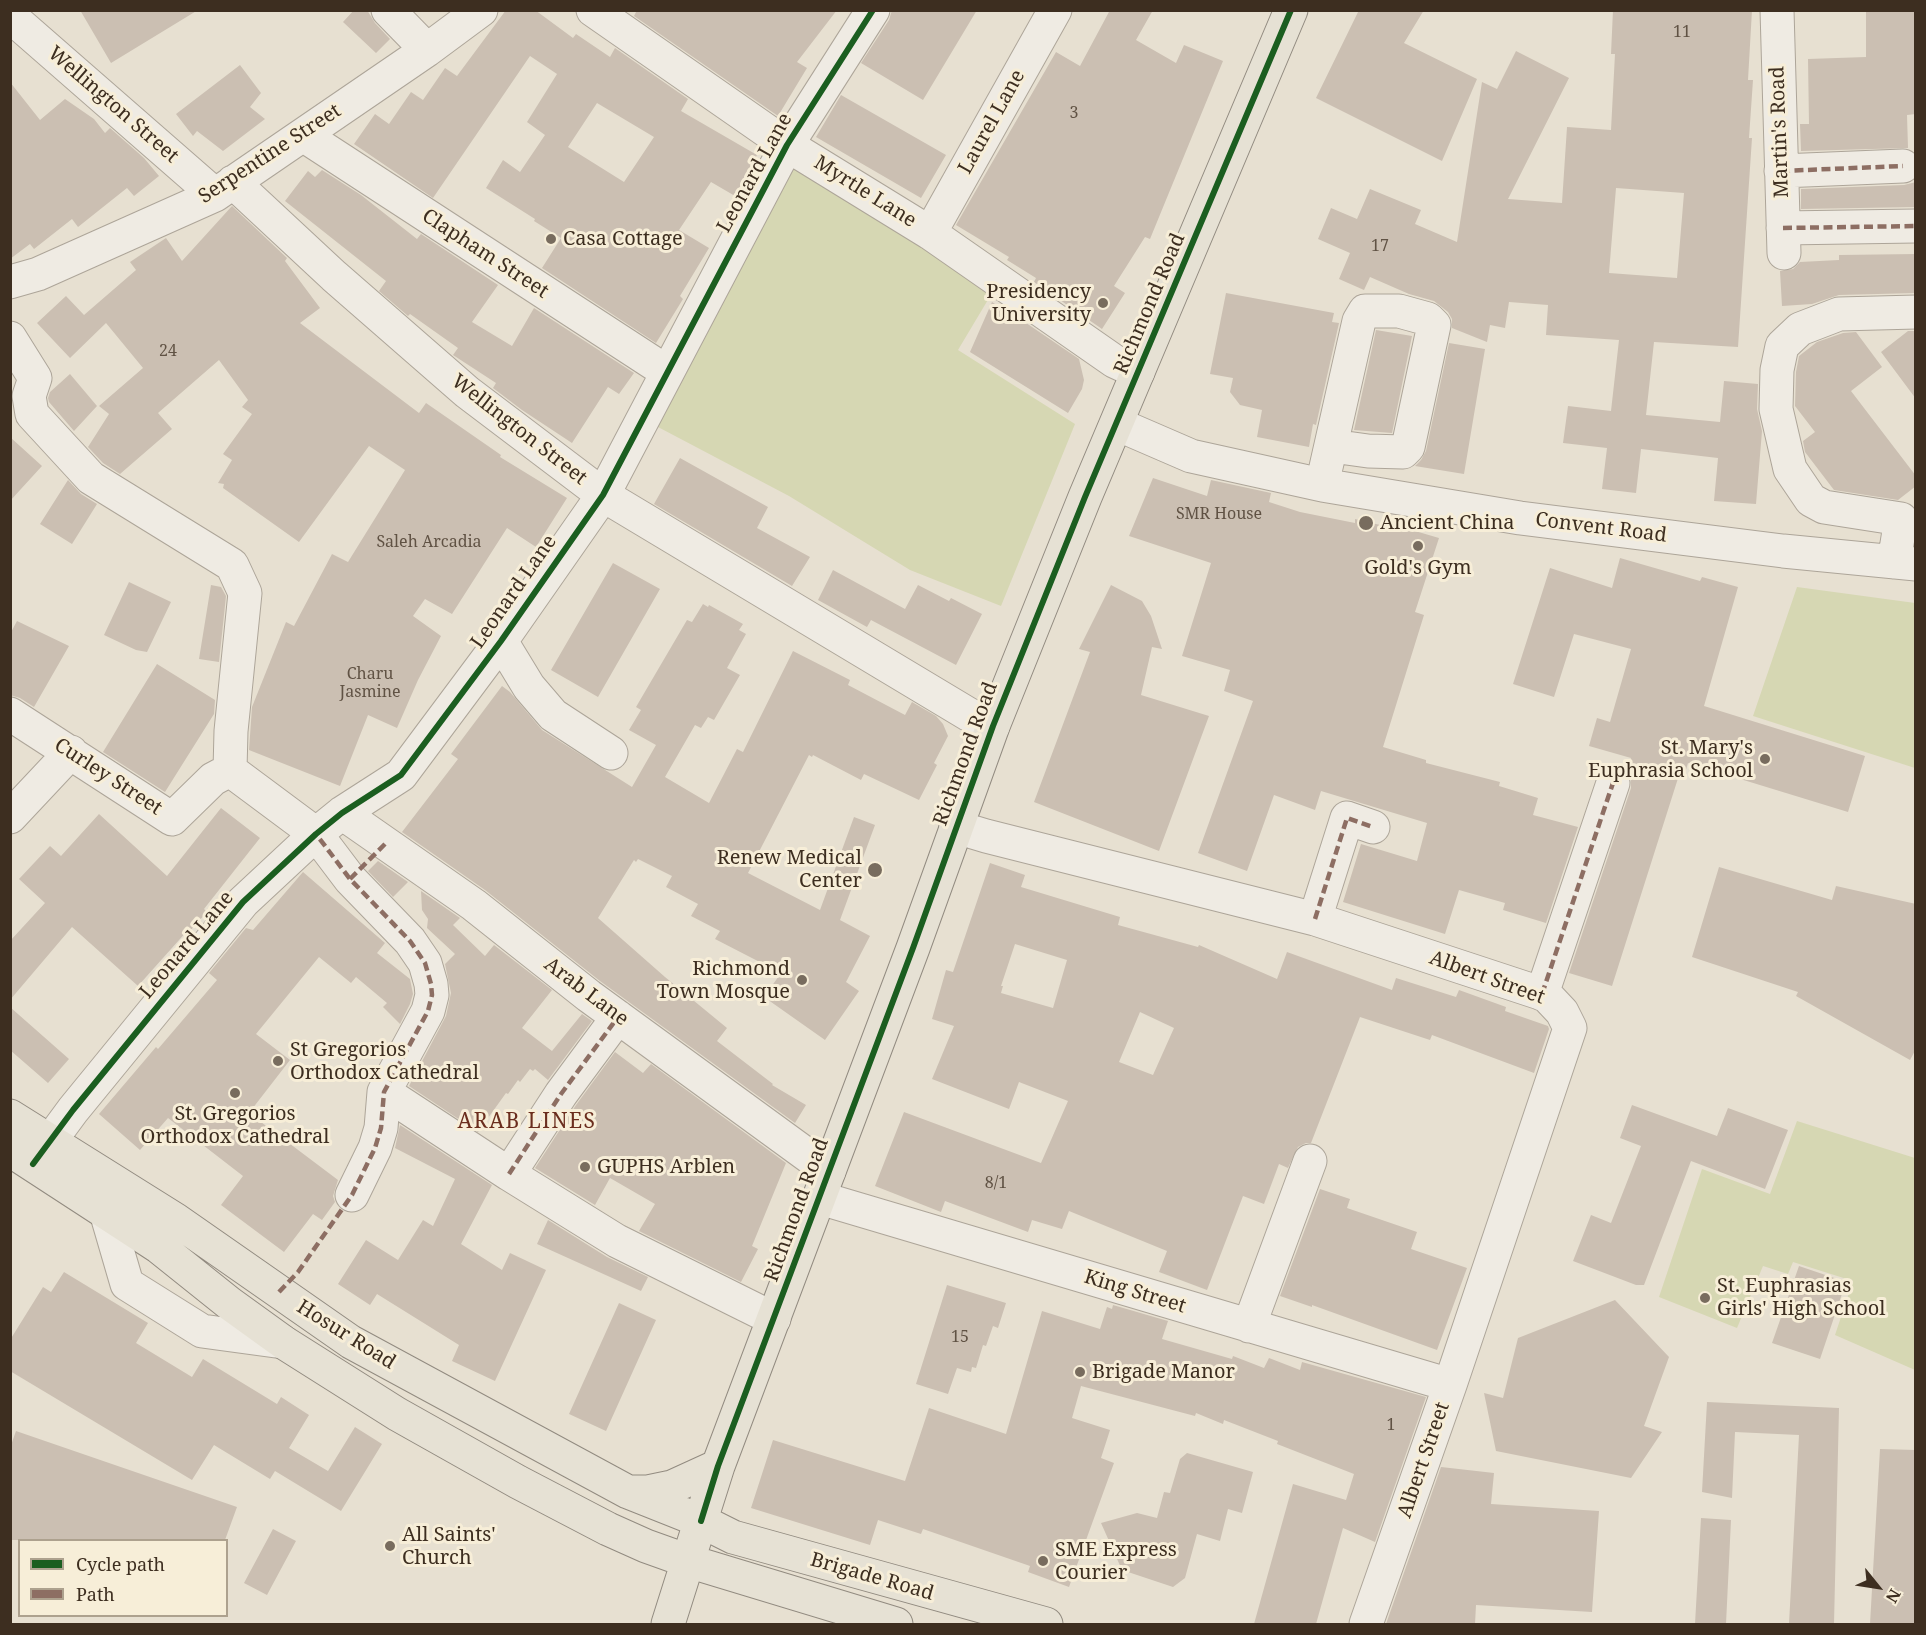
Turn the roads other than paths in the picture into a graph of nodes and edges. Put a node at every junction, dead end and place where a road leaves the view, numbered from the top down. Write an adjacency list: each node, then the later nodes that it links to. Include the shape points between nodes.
1 (388, 10): 9 (street)
2 (481, 10): 9 (street, Serpentine Street)
3 (593, 10): 11 (street, Myrtle Lane)
4 (873, 10): 11 (street, Leonard Lane)
5 (1055, 10): 16 (street, Laurel Lane)
6 (1292, 10): 21 (main road, Richmond Road)
7 (1777, 10): 13 (street, Martin's Road)
8 (10, 15): 14 (street, Wellington Street)
9 (427, 50): 10 (street, Serpentine Street)
10 (303, 135): 14 (street, Serpentine Street); 20 (street, Clapham Street)
11 (787, 144): 16 (street, Myrtle Lane); 20 (street, Leonard Lane)
12 (1903, 166): 13 (street)
13 (1781, 171): 15 (street, Martin's Road, via 1783,240)
14 (224, 188): 17 (street, Serpentine Street, via 38,274); 25 (street, Wellington Street, via 334,276 466,392)
15 (1916, 226)
16 (930, 233): 21 (street, Myrtle Lane, via 1114,361)
17 (10, 282)
18 (1916, 312): 26 (street, via 1839,314 1800,329 1782,346 1777,370 1776,409 1790,469 1811,500 1824,507)
19 (10, 338): 33 (street, via 35,378 29,396 32,414 91,478 232,566 245,593)
20 (667, 372): 25 (street, Leonard Lane)
21 (1138, 372): 22 (main road, Richmond Road)
22 (1117, 424): 24 (street, Convent Road, via 1191,456); 30 (main road, Richmond Road)
23 (1332, 446): 23 (street, via 1359,321 1365,311 1399,312 1428,319 1434,325 1408,447 1403,452); 24 (street)
24 (1322, 485): 27 (street, Convent Road, via 1520,518)
25 (603, 495): 28 (street, Leonard Lane); 30 (street, Wellington Street)
26 (1908, 520): 27 (street)
27 (1905, 563)
28 (501, 640): 32 (street, via 548,710); 35 (street, Leonard Lane, via 401,775)
29 (10, 714): 31 (street, Curley Street)
30 (993, 726): 37 (main road, Richmond Road)
31 (70, 752): 33 (street, Curley Street, via 172,819 213,779); 36 (street)
32 (611, 753)
33 (230, 771): 39 (street)
34 (1613, 783): 43 (street)
35 (342, 813): 39 (street, Leonard Lane); 40 (street, Arab Lane)
36 (10, 817)
37 (956, 827): 42 (street, Albert Street); 50 (main road, Richmond Road)
38 (1373, 827): 42 (street, via 1347,818)
39 (316, 834): 41 (street); 47 (street, Leonard Lane, via 243,902 73,1110)
40 (385, 844): 41 (street); 44 (street, Arab Lane, via 474,905)
41 (350, 879): 45 (street, via 410,941 425,963 431,984 428,1011)
42 (1315, 919): 43 (street, Albert Street)
43 (1542, 994): 56 (street, Albert Street, via 1562,1012 1570,1028)
44 (618, 1017): 49 (street); 50 (street, Arab Lane, via 801,1152)
45 (384, 1092): 49 (street); 51 (street, via 375,1148)
46 (10, 1116): 47 (main road, Hosur Road)
47 (31, 1152): 52 (main road, Hosur Road); 58 (main road, Hosur Road, via 176,1220 351,1342)
48 (1310, 1161): 54 (street)
49 (509, 1174): 53 (street, via 617,1241)
50 (825, 1184): 53 (main road, Richmond Road); 54 (street, King Street)
51 (352, 1195)
52 (106, 1212): 55 (main road, Hosur Road, via 159,1247); 55 (street, via 127,1284 202,1331)
53 (774, 1319): 57 (main road, Richmond Road)
54 (1250, 1326): 56 (street, King Street)
55 (283, 1342): 60 (main road, Hosur Road, via 518,1482 608,1529)
56 (1450, 1384): 64 (street, Albert Street)
57 (718, 1466): 58 (main road, via 672,1487); 59 (main road, Richmond Road)
58 (628, 1492): 59 (main road, Hosur Road)
59 (701, 1521): 60 (main road, Richmond Road); 63 (main road, Brigade Road, via 733,1538)
60 (688, 1561): 61 (main road, Richmond Road); 62 (main road, Brigade Road)
61 (668, 1624)
62 (896, 1624)
63 (1046, 1624)
64 (1366, 1624)

